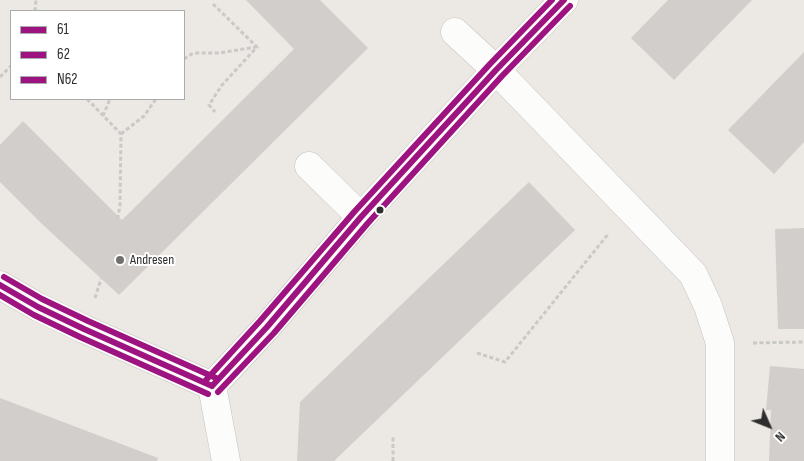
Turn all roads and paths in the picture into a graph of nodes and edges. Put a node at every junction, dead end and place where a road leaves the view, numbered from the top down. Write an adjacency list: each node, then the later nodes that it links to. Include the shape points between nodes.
1 (564, 0): 7 (street)
2 (213, 4): 4 (path)
3 (455, 32): 7 (street)
4 (257, 47): 5 (path, via 193,53); 12 (path, via 208,105)
5 (185, 58)
6 (10, 67): 8 (path)
7 (496, 70): 16 (street); 18 (street)
8 (0, 77)
9 (88, 100): 13 (path)
10 (110, 100): 13 (path)
11 (155, 100): 14 (path, via 144,116)
12 (215, 112)
13 (104, 116): 14 (path)
14 (121, 134): 17 (path)
15 (309, 166): 18 (street)
16 (630, 207): 21 (street, via 693,274); 22 (path, via 505,362)
17 (118, 217)
18 (361, 217): 23 (street)
19 (0, 285): 23 (street, via 38,307)
20 (804, 342): 21 (path)
21 (720, 343): 27 (street)
22 (478, 353)
23 (212, 386): 25 (street)
24 (393, 437): 26 (path)
25 (226, 461)
26 (393, 461)
27 (720, 461)

